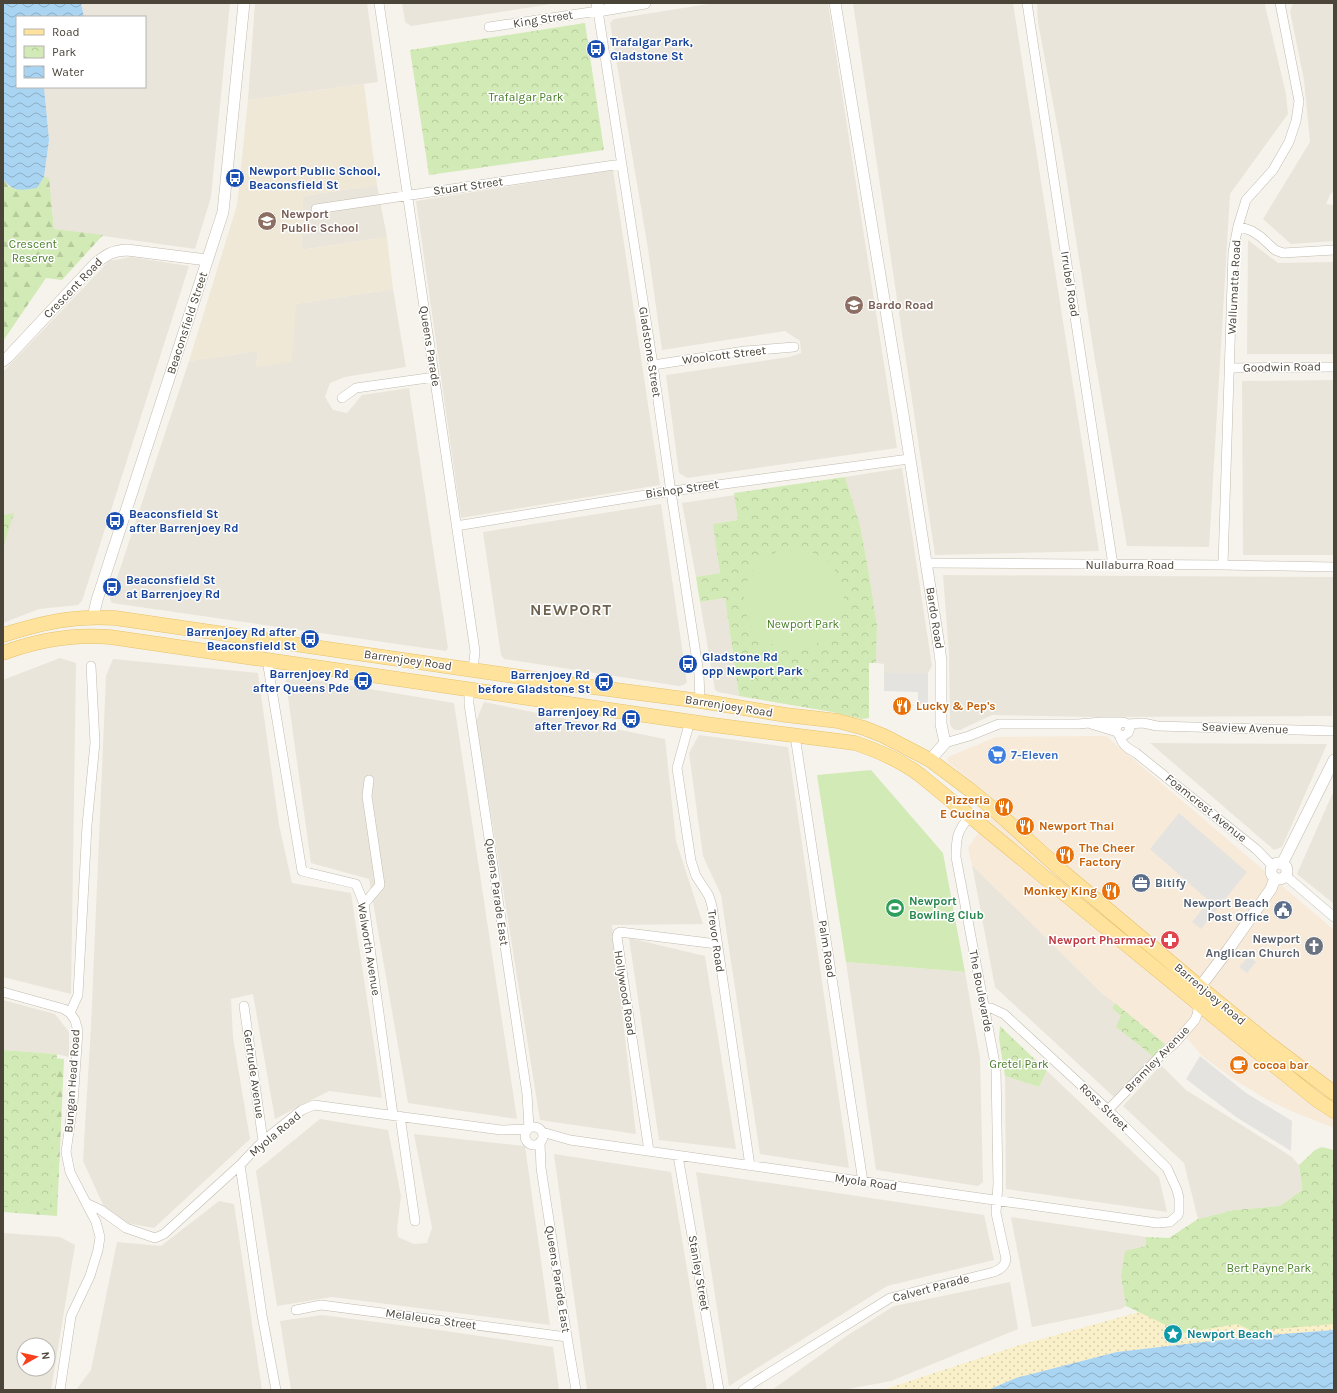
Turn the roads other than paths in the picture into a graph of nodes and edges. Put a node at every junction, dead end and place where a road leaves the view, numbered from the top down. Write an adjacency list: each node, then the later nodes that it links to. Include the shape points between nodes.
1 (244, 3): 14 (street, Beaconsfield Street, via 222,212)
2 (379, 3): 10 (street, Queens Parade)
3 (645, 3): 7 (street, King Street)
4 (835, 3): 22 (street, Bardo Road)
5 (1027, 3): 26 (street, Irrubel Road)
6 (1280, 3): 12 (street, Wallumatta Road, via 1299,101 1296,121 1289,142 1272,170 1246,200)
7 (597, 7): 8 (street, King Street); 9 (street, Gladstone Street)
8 (489, 27)
9 (621, 164): 10 (street, Stuart Street); 17 (street, Gladstone Street)
10 (406, 195): 11 (street, Stuart Street); 20 (street, Queens Parade)
11 (316, 209)
12 (1238, 226): 13 (street, via 1252,230 1275,250 1283,253); 19 (street, Wallumatta Road, via 1233,252)
13 (1334, 250)
14 (207, 260): 16 (street, Crescent Road, via 127,250 106,255); 29 (street, Beaconsfield Street)
15 (794, 347): 17 (street, Woolcott Street, via 745,351)
16 (3, 361)
17 (653, 365): 23 (street, Gladstone Street)
18 (1334, 367): 19 (street, Goodwin Road)
19 (1230, 368): 27 (street, Wallumatta Road)
20 (435, 377): 21 (street, via 356,388); 24 (street, Queens Parade)
21 (342, 398)
22 (910, 459): 23 (street, Bishop Street, via 735,481); 25 (street, Bardo Road)
23 (670, 492): 24 (street, Bishop Street); 37 (street, Gladstone Street, via 699,674)
24 (456, 526): 35 (street, Queens Parade, via 475,651)
25 (926, 563): 26 (street, Nullaburra Road); 43 (street, Bardo Road, via 940,656 941,724)
26 (1113, 565): 27 (street, Nullaburra Road)
27 (1223, 565): 28 (street, Nullaburra Road)
28 (1334, 567)
29 (93, 617): 30 (main road, Barrenjoey Road, via 37,624); 31 (main road, Beaconsfield Street); 35 (main road, Barrenjoey Road, via 195,629)
30 (3, 635)
31 (90, 636): 32 (main road, Barrenjoey Road, via 49,640); 33 (main road, Barrenjoey Road)
32 (3, 653)
33 (267, 660): 36 (main road, Barrenjoey Road); 53 (street, Walworth Avenue, via 302,871 356,884)
34 (91, 666): 61 (street, Bungan Head Road, via 95,743 87,825 78,994)
35 (473, 670): 36 (main road, Queens Parade); 37 (main road, Barrenjoey Road)
36 (469, 689): 39 (main road, Barrenjoey Road); 66 (street, Queens Parade East, via 469,704)
37 (700, 700): 38 (main road, Barrenjoey Road); 39 (main road)
38 (797, 716): 42 (main road, Palm Road); 44 (main road, Barrenjoey Road, via 838,721 864,728)
39 (690, 721): 42 (main road, Barrenjoey Road); 55 (street, Trevor Road, via 677,768 691,861 696,876 709,896)
40 (1124, 729): 41 (street, Seaview Avenue, via 1157,726); 43 (street, Seaview Avenue, via 1102,722 999,724); 51 (street, Foamcrest Avenue, via 1123,744 1128,749)
41 (1334, 731)
42 (795, 736): 46 (main road, Barrenjoey Road, via 855,743 893,757); 72 (street, Palm Road)
43 (945, 743): 44 (street)
44 (930, 760): 46 (main road); 48 (main road, Barrenjoey Road)
45 (1334, 760): 51 (street)
46 (920, 775): 50 (main road, Barrenjoey Road)
47 (369, 780): 53 (street, via 367,796 380,885)
48 (970, 790): 49 (main road, Barrenjoey Road); 50 (main road)
49 (998, 813): 50 (main road, via 982,812); 56 (main road, Barrenjoey Road, via 1062,871)
50 (970, 816): 58 (main road, Barrenjoey Road); 60 (street, The Boulevarde, via 958,832 956,857)
51 (1278, 865): 52 (street, via 1285,866 1287,871)
52 (1280, 877): 54 (street); 56 (street)
53 (364, 904): 65 (street, Walworth Avenue)
54 (1334, 917)
55 (717, 944): 68 (street, Hollywood Road, via 618,933); 71 (street, Trevor Road)
56 (1200, 986): 62 (main road, Barrenjoey Road, via 1268,1043)
57 (3, 992): 61 (street, via 64,1009)
58 (1199, 1004): 63 (street, Bramley Avenue, via 1194,1020 1175,1043); 64 (main road, Barrenjoey Road)
59 (244, 1006): 67 (street, Gertrude Avenue)
60 (985, 1008): 63 (street, Ross Street, via 1004,1014); 73 (street, The Boulevarde, via 996,1069)
61 (70, 1013): 74 (street, Bungan Head Road, via 78,1031 73,1104 66,1152 70,1172)
62 (1334, 1093)
63 (1108, 1110): 76 (street, Ross Street, via 1167,1168 1177,1190 1179,1212 1173,1220)
64 (1334, 1111)
65 (396, 1116): 66 (street, Myola Road); 67 (street, Myola Road, via 314,1105 302,1110); 75 (street, Walworth Avenue)
66 (534, 1135): 68 (street, Myola Road); 78 (street, Queens Parade East)
67 (263, 1141): 70 (street, Myola Road)
68 (649, 1151): 69 (street, Myola Road)
69 (678, 1156): 71 (street, Myola Road); 82 (street, Stanley Street)
70 (240, 1165): 74 (street, Myola Road, via 164,1234 155,1238 126,1228 101,1210); 80 (street)
71 (750, 1166): 72 (street, Myola Road)
72 (863, 1182): 73 (street, Myola Road)
73 (997, 1200): 76 (street, Myola Road); 83 (street, Calvert Parade, via 996,1213 1006,1259 1002,1268 890,1298)
74 (86, 1203): 79 (street, Bungan Head Road, via 96,1222 100,1237 90,1276 71,1316)
75 (415, 1221)
76 (1162, 1224)
77 (296, 1310): 78 (street, Melaleuca Street, via 321,1305)
78 (567, 1337): 81 (street, Queens Parade East)
79 (60, 1390)
80 (276, 1390)
81 (576, 1390)
82 (719, 1390)
83 (743, 1390)

